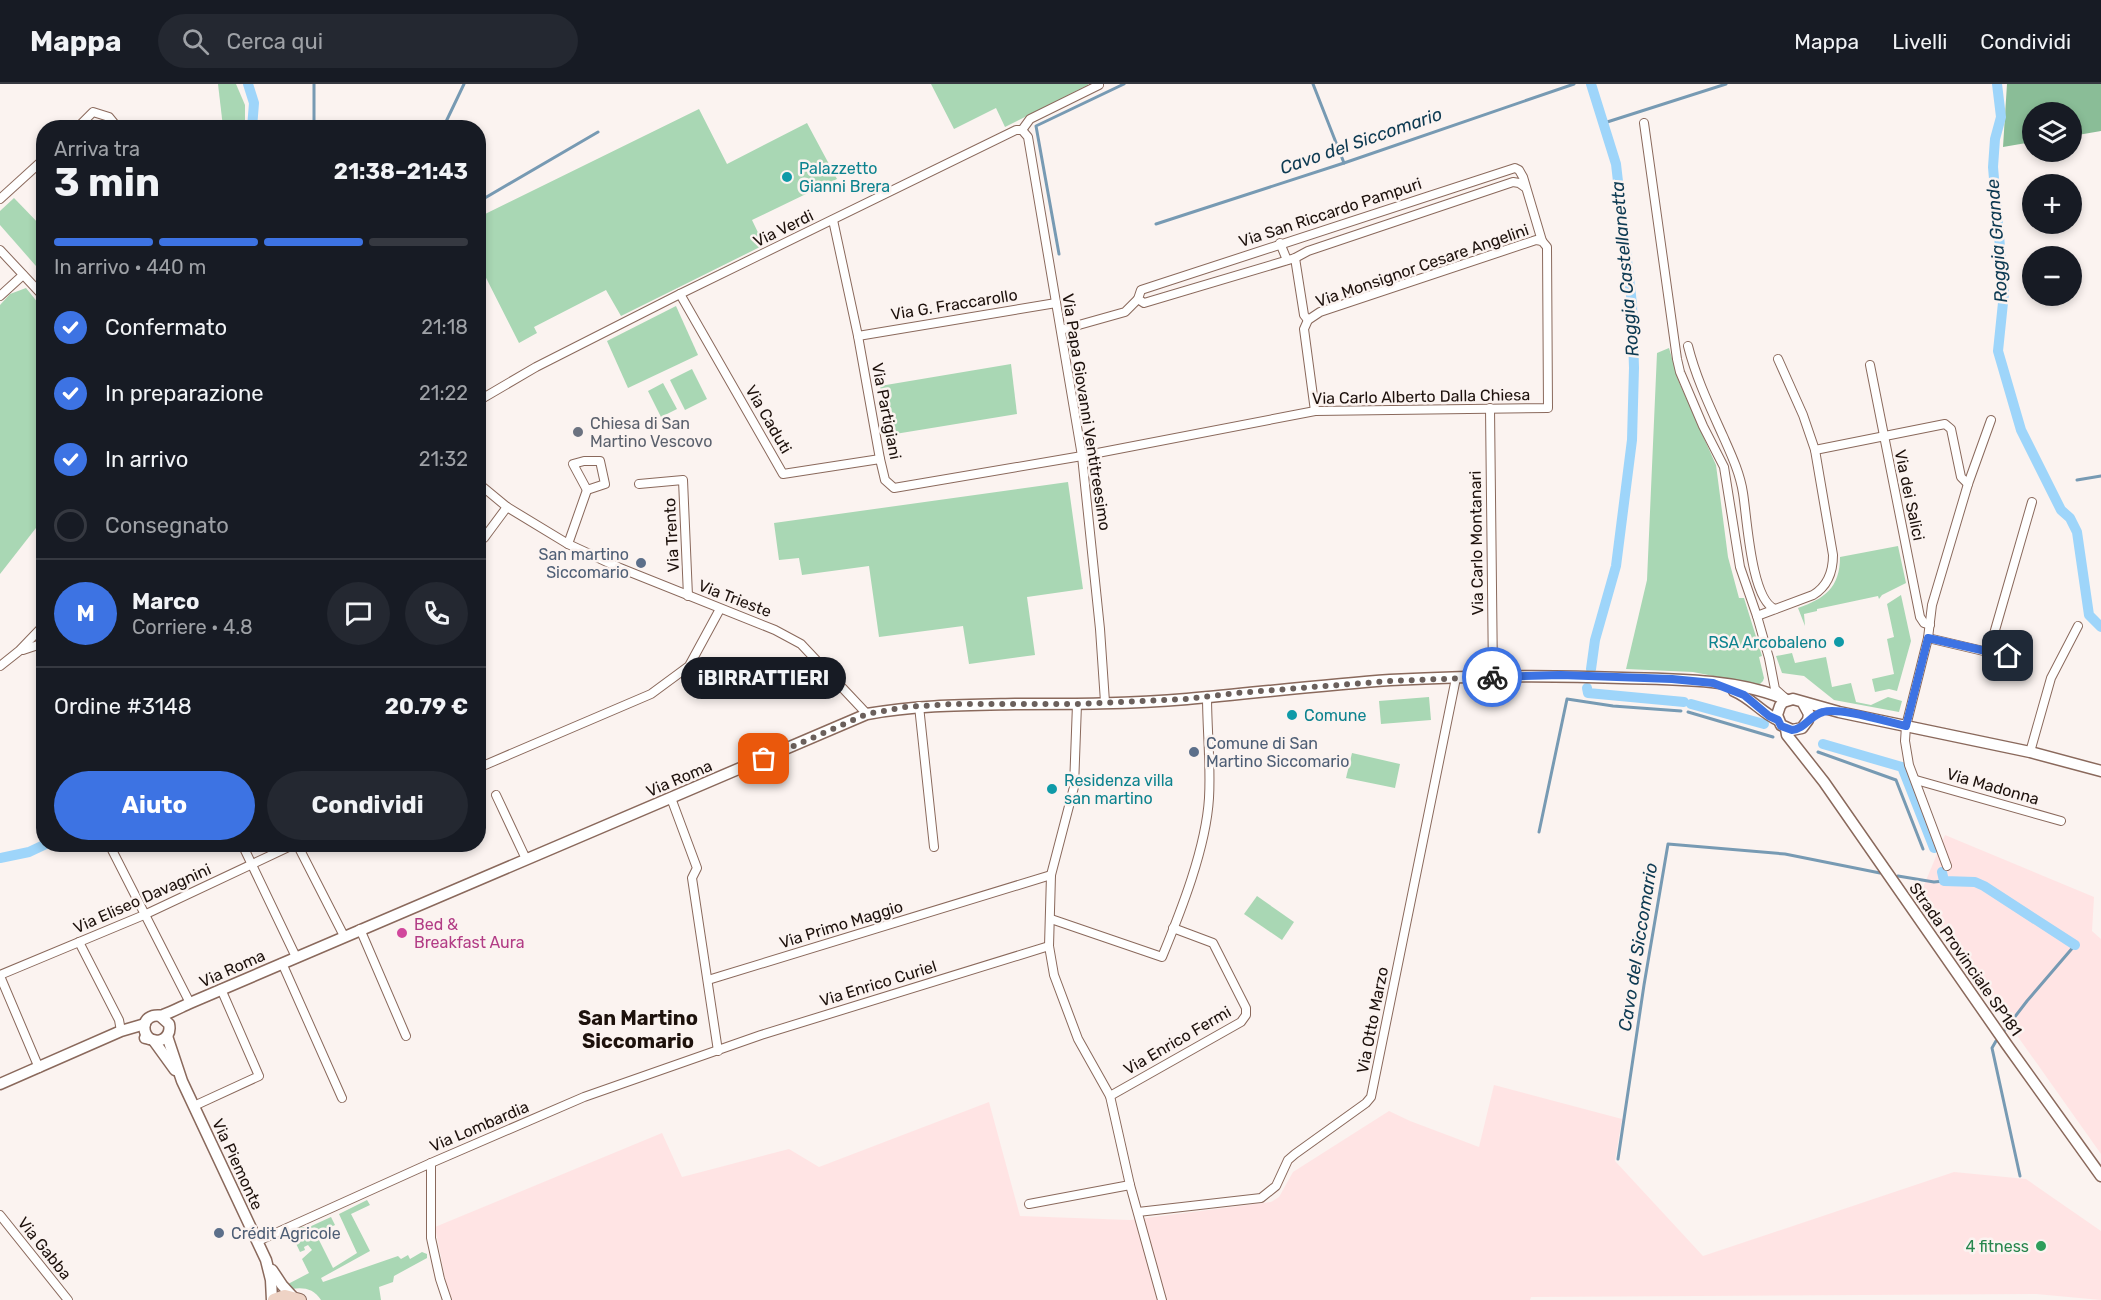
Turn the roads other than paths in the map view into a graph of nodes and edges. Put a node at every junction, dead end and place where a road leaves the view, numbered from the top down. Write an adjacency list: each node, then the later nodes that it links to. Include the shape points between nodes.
1 (1099, 85): 5 (street, Via Verdi, via 1030,119)
2 (85, 120): 3 (street, via 93,112)
3 (111, 120)
4 (1644, 123): 47 (street, via 1677,359 1724,467 1740,567)
5 (1022, 130): 9 (street, Via Verdi); 21 (street, Via Papa Giovanni Ventitreesimo, via 1028,136)
6 (36, 166): 8 (street)
7 (1526, 189): 10 (street, Via San Riccardo Pampuri, via 1515,168); 11 (street, Via San Riccardo Pampuri); 14 (street, Via San Riccardo Pampuri, via 1513,182)
8 (0, 199)
9 (833, 220): 18 (street, Via Verdi); 24 (street, Via Partigiani)
10 (1303, 237): 12 (street, Via San Riccardo Pampuri); 14 (street)
11 (1542, 241): 22 (street, Via Monsignor Cesare Angelini, via 1320,312); 30 (street, Via Monsignor Cesare Angelini, via 1547,248)
12 (1280, 243): 15 (street); 20 (street, Via San Riccardo Pampuri, via 1140,290)
13 (0, 250): 16 (street)
14 (1308, 251): 15 (street, Via San Riccardo Pampuri)
15 (1291, 259): 20 (street, Via San Riccardo Pampuri, via 1144,303); 22 (street, Via San Riccardo Pampuri)
16 (23, 275): 17 (street); 19 (street)
17 (36, 289)
18 (680, 294): 28 (street, Via Verdi); 36 (street, Via Caduti, via 783,474)
19 (0, 296)
20 (1138, 299): 23 (street, Via San Riccardo Pampuri, via 1125,312)
21 (1056, 303): 23 (street, Via Papa Giovanni Ventitreesimo); 24 (street, Via G. Fraccarollo)
22 (1308, 320): 31 (street, Via Monsignor Cesare Angelini, via 1304,329)
23 (1061, 330): 35 (street, Via Papa Giovanni Ventitreesimo)
24 (858, 336): 36 (street, Via Partigiani)
25 (1688, 346): 45 (street, via 1697,379 1742,486)
26 (1778, 359): 34 (street)
27 (1870, 365): 33 (street, Via dei Salici)
28 (486, 395)
29 (1490, 408): 30 (street, Via Carlo Alberto Dalla Chiesa); 31 (street, Via Carlo Alberto Dalla Chiesa); 60 (street, Via Carlo Montanari)
30 (1548, 408)
31 (1315, 411): 35 (street, Via Carlo Alberto Dalla Chiesa)
32 (1991, 420): 38 (street)
33 (1883, 436): 34 (street); 38 (street, via 1947,424 1961,477); 51 (street, Via dei Salici, via 1920,617)
34 (1815, 450): 49 (street, via 1833,555 1831,575 1821,591)
35 (1082, 456): 36 (street, Via Partigiani, via 894,488 885,480); 67 (street, Via Papa Giovanni Ventitreesimo)
36 (880, 459)
37 (639, 484): 46 (street, Via Trento, via 683,480)
38 (1968, 484): 51 (street, via 1932,605)
39 (486, 490): 42 (street, Via Trieste)
40 (587, 490): 44 (street)
41 (2032, 502): 57 (street)
42 (507, 507): 43 (street); 44 (street, Via Trieste)
43 (486, 535)
44 (568, 544): 46 (street, Via Trieste)
45 (1759, 590): 47 (street); 49 (street, via 1767,605)
46 (688, 596): 48 (street, Via Trieste)
47 (1752, 602): 50 (street)
48 (720, 609): 72 (street, Via Trieste, via 801,644); 79 (street, via 689,666 651,694)
49 (1774, 609): 50 (street)
50 (1757, 616): 61 (street)
51 (1930, 625): 54 (street)
52 (2078, 626): 77 (street, via 2050,678)
53 (36, 633): 56 (street)
54 (1928, 638): 57 (street); 75 (street)
55 (36, 646): 56 (street)
56 (19, 651): 59 (street)
57 (1989, 651): 58 (street)
58 (2026, 661)
59 (0, 666)
60 (1494, 677): 62 (street, Via Roma); 63 (street, via 1561,675)
61 (1772, 677): 64 (street); 66 (street, via 1775,689)
62 (1456, 678): 65 (street, Via Roma); 124 (street, Via Otto Marzo, via 1371,1097 1288,1160 1276,1186 1260,1198)
63 (1713, 683): 64 (street); 73 (street, via 1744,695)
64 (1759, 690): 66 (street)
65 (1207, 696): 67 (street, Via Roma); 96 (street, via 1209,799 1200,846)
66 (1788, 700): 68 (street); 73 (street, via 1780,706)
67 (1105, 702): 69 (street, Via Roma)
68 (1803, 702): 71 (street); 74 (street, via 1807,707)
69 (1077, 704): 70 (street, Via Roma); 93 (street, via 1074,787)
70 (919, 706): 72 (street, Via Roma); 85 (street)
71 (1839, 712): 74 (street, via 1820,712); 75 (street)
72 (867, 714): 83 (street, Via Roma)
73 (1778, 720): 76 (street)
74 (1805, 724): 76 (street); 78 (street, Strada Provinciale SP181)
75 (1906, 726): 77 (street); 81 (street, via 1906,752)
76 (1786, 729): 78 (street, Strada Provinciale SP181)
77 (2030, 753): 80 (street)
78 (1807, 759): 121 (street, Strada Provinciale SP181)
79 (486, 765)
80 (2101, 771)
81 (1916, 780): 84 (street, Via Madonna); 92 (street)
82 (496, 795): 90 (street)
83 (670, 798): 90 (street, Via Roma); 104 (street, via 697,868 692,878)
84 (2061, 821)
85 (934, 847)
86 (113, 852): 94 (street)
87 (246, 852): 91 (street)
88 (279, 852): 91 (street, Via Eliseo Davagnini)
89 (300, 852): 98 (street)
90 (526, 859): 97 (street, Via Roma)
91 (252, 865): 94 (street, Via Eliseo Davagnini); 101 (street)
92 (1947, 866)
93 (1051, 875): 95 (street); 104 (street, Via Primo Maggio)
94 (144, 915): 99 (street, Via Eliseo Davagnini); 106 (street)
95 (1051, 919): 96 (street, via 1162,957); 100 (street)
96 (1173, 928): 117 (street, Via Enrico Fermi, via 1213,943 1246,1015 1241,1022)
97 (360, 929): 98 (street, Via Roma); 111 (street)
98 (344, 936): 101 (street, Via Roma)
99 (79, 942): 103 (street, Via Eliseo Davagnini); 109 (street)
100 (1049, 946): 113 (street, Via Enrico Curiel); 117 (street, via 1054,975 1078,1039)
101 (296, 957): 102 (street, Via Roma)
102 (282, 963): 105 (street, Via Roma); 118 (street)
103 (0, 975): 114 (street)
104 (708, 980): 113 (street)
105 (221, 989): 106 (street, Via Roma); 119 (street, via 259,1076)
106 (190, 1003): 107 (street, Via Roma); 110 (street, Via Roma)
107 (160, 1016): 108 (street, via 152,1016); 110 (street, via 166,1020)
108 (145, 1024): 109 (street); 112 (street, via 145,1033)
109 (121, 1031): 112 (street); 114 (street)
110 (168, 1032): 112 (street, via 161,1040); 115 (street, Via Piemonte)
111 (406, 1036)
112 (152, 1040): 115 (street, Via Piemonte)
113 (718, 1051): 120 (street, Via Lombardia, via 584,1097)
114 (39, 1068): 116 (street)
115 (182, 1081): 119 (street, Via Piemonte)
116 (0, 1084)
117 (1110, 1096): 122 (street)
118 (342, 1098)
119 (194, 1106): 126 (street, Via Piemonte)
120 (431, 1163): 126 (street, Via Lombardia); 131 (street, via 431,1238)
121 (2101, 1176)
122 (1130, 1185): 123 (street); 124 (street)
123 (1029, 1204)
124 (1138, 1212): 132 (street)
125 (0, 1215): 129 (street, Via Gabba)
126 (258, 1241): 127 (street, Via Piemonte)
127 (266, 1260): 128 (street, Via Piemonte); 130 (street, Via Piemonte)
128 (296, 1298): 130 (main road)
129 (68, 1300)
130 (273, 1300)
131 (447, 1300)
132 (1162, 1300)

